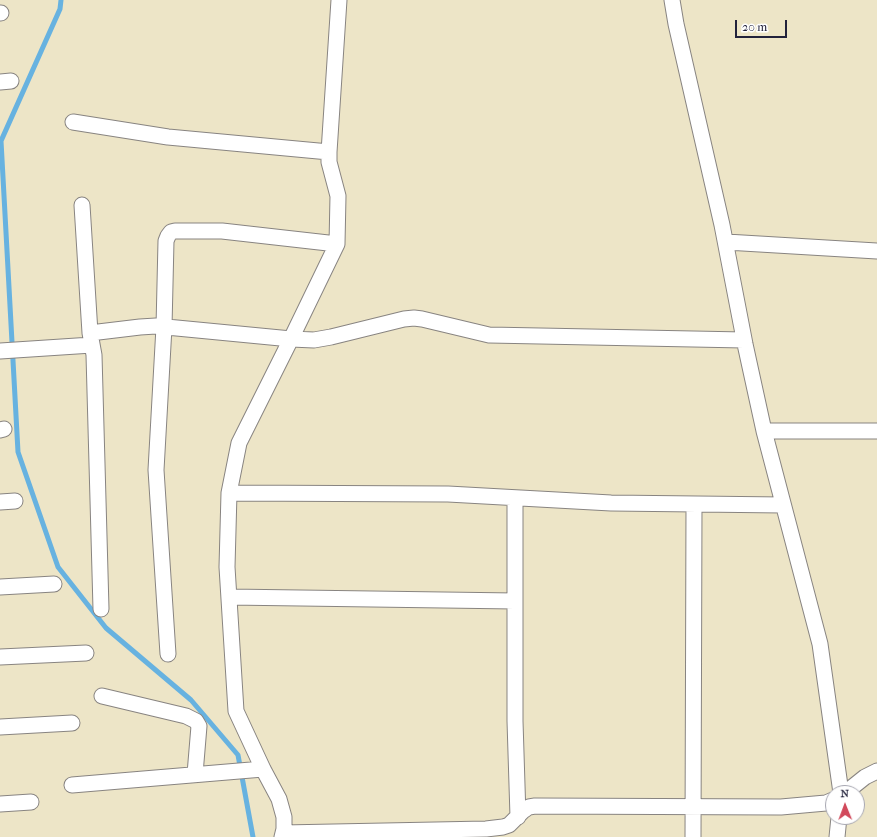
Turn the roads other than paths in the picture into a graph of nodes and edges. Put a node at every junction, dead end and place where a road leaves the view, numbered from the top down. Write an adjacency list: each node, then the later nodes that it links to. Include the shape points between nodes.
1 (339, 0): 4 (street)
2 (672, 0): 6 (street)
3 (73, 122): 4 (street, via 168,137)
4 (329, 152): 7 (street, via 329,162 338,196)
5 (82, 205): 10 (street)
6 (726, 242): 8 (street); 12 (street)
7 (337, 244): 9 (street, via 222,231 171,232 166,241); 11 (street)
8 (877, 251)
9 (164, 327): 10 (street, via 140,327); 11 (street); 28 (street, via 156,470)
10 (91, 339): 13 (street); 26 (street, via 94,355)
11 (291, 339): 12 (street, via 314,340 414,318 496,336); 16 (street, via 239,443)
12 (744, 340): 14 (street)
13 (0, 351)
14 (764, 431): 15 (street); 21 (street)
15 (877, 432)
16 (229, 493): 17 (street, via 448,494); 24 (street)
17 (515, 498): 20 (street); 25 (street)
18 (0, 502): 19 (street)
19 (15, 502)
20 (694, 504): 21 (street); 42 (street)
21 (783, 505): 37 (street, via 820,644)
22 (54, 584): 23 (street)
23 (0, 587)
24 (229, 597): 25 (street); 33 (street, via 236,711)
25 (515, 601): 43 (street)
26 (101, 609)
27 (86, 654): 29 (street)
28 (168, 654)
29 (0, 657)
30 (102, 696): 35 (street, via 186,716 196,721 199,726)
31 (72, 723): 32 (street)
32 (0, 727)
33 (259, 769): 35 (street); 45 (street, via 279,799 284,823)
34 (877, 771): 38 (street)
35 (196, 774): 36 (street)
36 (72, 785)
37 (840, 785)
38 (855, 785)
39 (31, 802): 40 (street)
40 (0, 804)
41 (825, 804): 42 (street)
42 (693, 807): 43 (street, via 535,806 529,807); 46 (street)
43 (518, 817): 45 (street, via 509,825 486,829)
44 (838, 825): 47 (street)
45 (282, 835)
46 (693, 837)
47 (837, 837)

